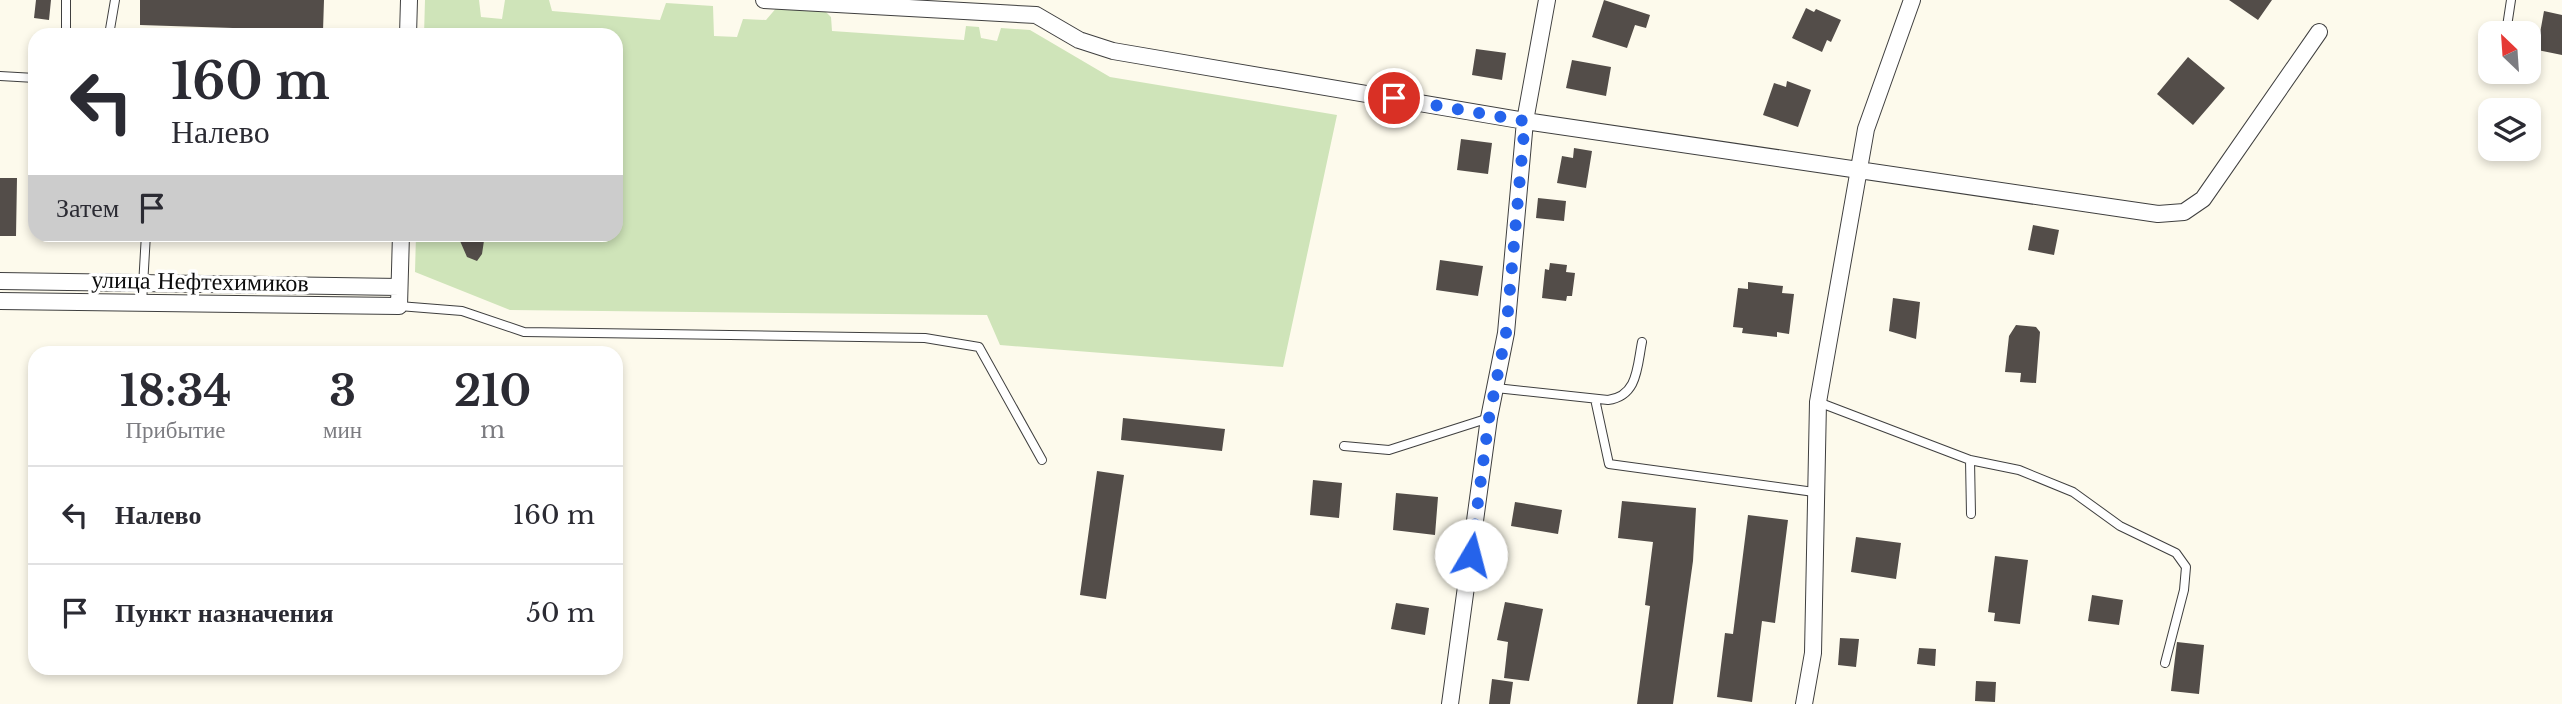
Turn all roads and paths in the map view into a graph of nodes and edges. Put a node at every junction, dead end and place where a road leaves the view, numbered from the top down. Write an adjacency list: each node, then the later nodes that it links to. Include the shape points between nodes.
1 (66, 0): 9 (lane)
2 (115, 0): 10 (lane)
3 (409, 0): 11 (street)
4 (764, 0): 15 (street, via 1036,15 1079,40 1113,51)
5 (1547, 0): 15 (street)
6 (1912, 0): 16 (street, via 1866,129)
7 (2511, 0): 8 (lane)
8 (2508, 21)
9 (66, 28)
10 (110, 28)
11 (408, 28)
12 (2319, 33): 16 (street, via 2203,200 2184,212 2158,214)
13 (0, 75): 14 (lane)
14 (28, 77)
15 (1525, 121): 16 (street); 26 (street, via 1506,333)
16 (1859, 171): 28 (street)
17 (146, 242): 20 (lane)
18 (401, 242): 21 (street)
19 (0, 281): 20 (street)
20 (143, 283): 21 (street); 23 (lane)
21 (399, 287): 24 (street)
22 (0, 302): 23 (street, улица Нефтехимиков)
23 (142, 303): 24 (street, улица Нефтехимиков)
24 (399, 306): 31 (lane, via 462,311 524,332 925,338 979,347)
25 (1642, 342): 27 (lane, via 1630,391 1621,398)
26 (1496, 388): 27 (lane); 29 (street)
27 (1595, 398): 33 (lane, via 1609,464)
28 (1818, 402): 32 (lane); 33 (street)
29 (1489, 418): 30 (lane, via 1389,450); 36 (street)
30 (1344, 446)
31 (1042, 460)
32 (1970, 460): 34 (lane); 35 (lane, via 2019,470 2073,492 2120,526 2176,553 2186,567 2184,590)
33 (1814, 492): 37 (street, via 1813,653)
34 (1971, 514)
35 (2165, 663)
36 (1450, 704)
37 (1804, 704)

